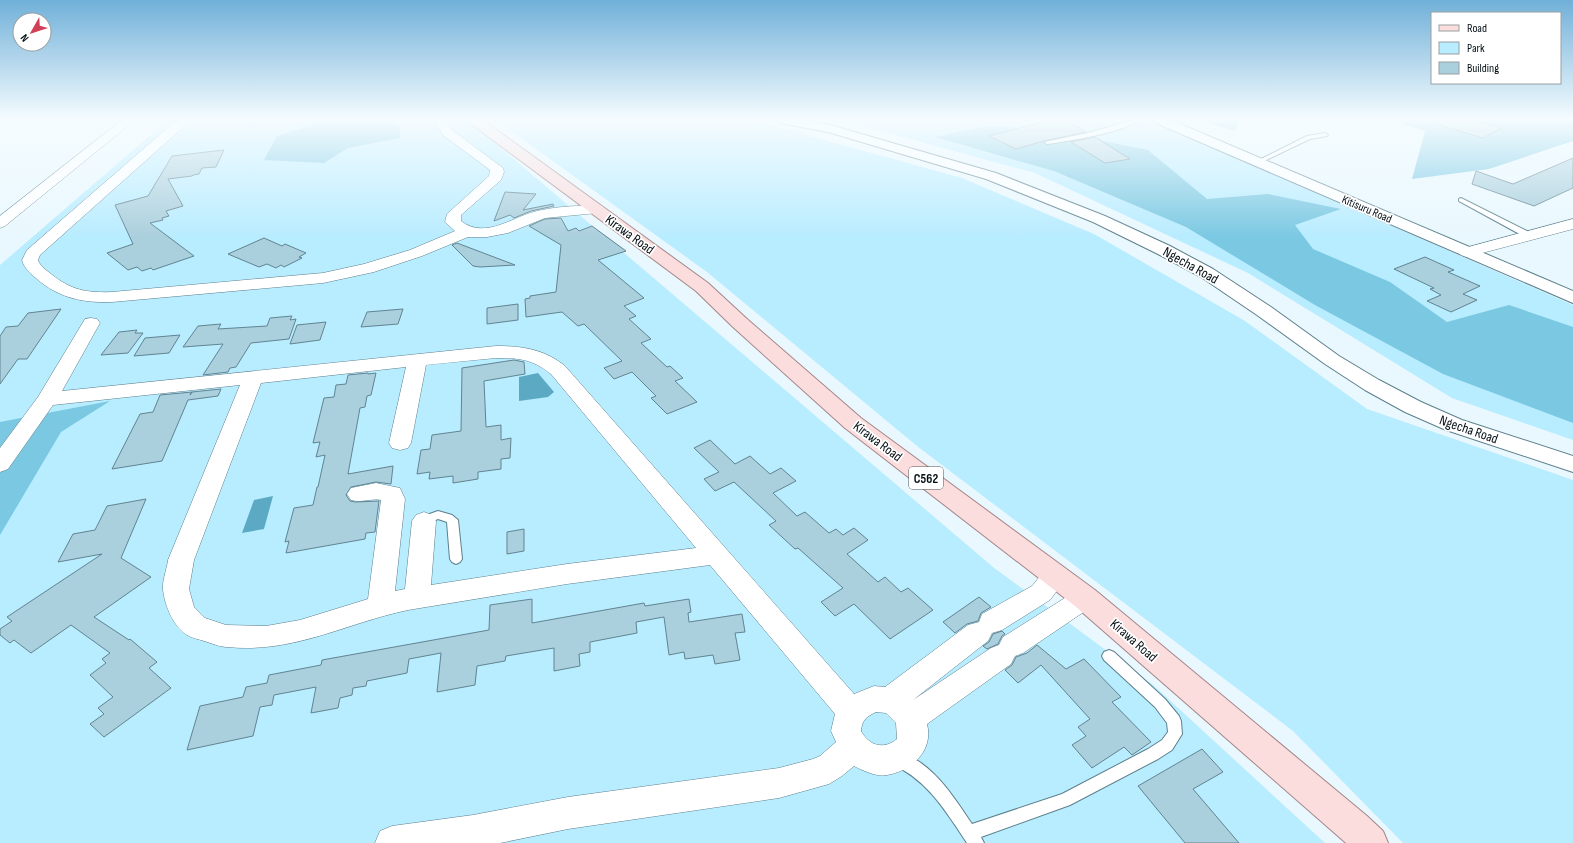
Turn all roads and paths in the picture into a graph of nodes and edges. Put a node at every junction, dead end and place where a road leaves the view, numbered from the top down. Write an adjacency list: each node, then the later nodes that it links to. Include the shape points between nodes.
1 (80, 159): 11 (street)
2 (139, 159): 13 (street, via 33,253 30,260 33,267 67,293 87,297 112,297 330,276 416,254)
3 (484, 159): 13 (street, via 496,168 496,176 454,214 453,222)
4 (529, 159): 10 (main road, Kirawa Road / C562)
5 (934, 159): 23 (main road, Ngecha Road, via 991,176 1099,219 1164,250 1207,273 1332,360 1413,407 1454,425)
6 (1252, 159): 8 (main road, Kitisuru Road)
7 (1263, 159): 8 (lane)
8 (1258, 162): 15 (main road, Kitisuru Road)
9 (1461, 200): 14 (lane)
10 (597, 209): 13 (street, via 542,214 508,228); 28 (main road, Kirawa Road / C562, via 702,287 740,324 853,423)
11 (0, 223)
12 (1573, 224): 14 (street)
13 (466, 232)
14 (1528, 235): 15 (street)
15 (1467, 252): 16 (main road, Kitisuru Road)
16 (1573, 298)
17 (91, 323): 20 (street)
18 (417, 360): 19 (street); 21 (street); 26 (street, via 510,352 530,354 549,362)
19 (253, 377): 20 (street); 31 (street, via 181,560 176,589 182,612 196,628 226,636 266,637 335,621)
20 (46, 399): 22 (street)
21 (400, 443)
22 (0, 464)
23 (1573, 464)
24 (359, 494): 31 (street, via 387,492 392,494 393,499)
25 (424, 522): 27 (lane, via 438,514 452,520); 29 (street)
26 (717, 555): 29 (street, via 567,574); 34 (street)
27 (456, 559)
28 (1055, 576): 30 (main road, Kirawa Road / C562); 33 (street, via 1041,592 985,627)
29 (417, 598): 31 (street)
30 (1085, 598): 33 (street, via 1007,651); 39 (main road, Kirawa Road / C562)
31 (380, 604)
32 (1109, 656): 37 (lane, via 1160,703 1174,721 1175,734 1167,745 1065,800)
33 (900, 710): 34 (street, via 874,699 861,703); 36 (street, via 914,734 908,749)
34 (851, 712): 35 (street, via 846,726)
35 (853, 747): 36 (street, via 877,761); 38 (street, via 831,766 818,773 779,783 568,813 473,832)
36 (895, 759): 37 (lane, via 920,771)
37 (973, 838)
38 (392, 843)
39 (1371, 843)

